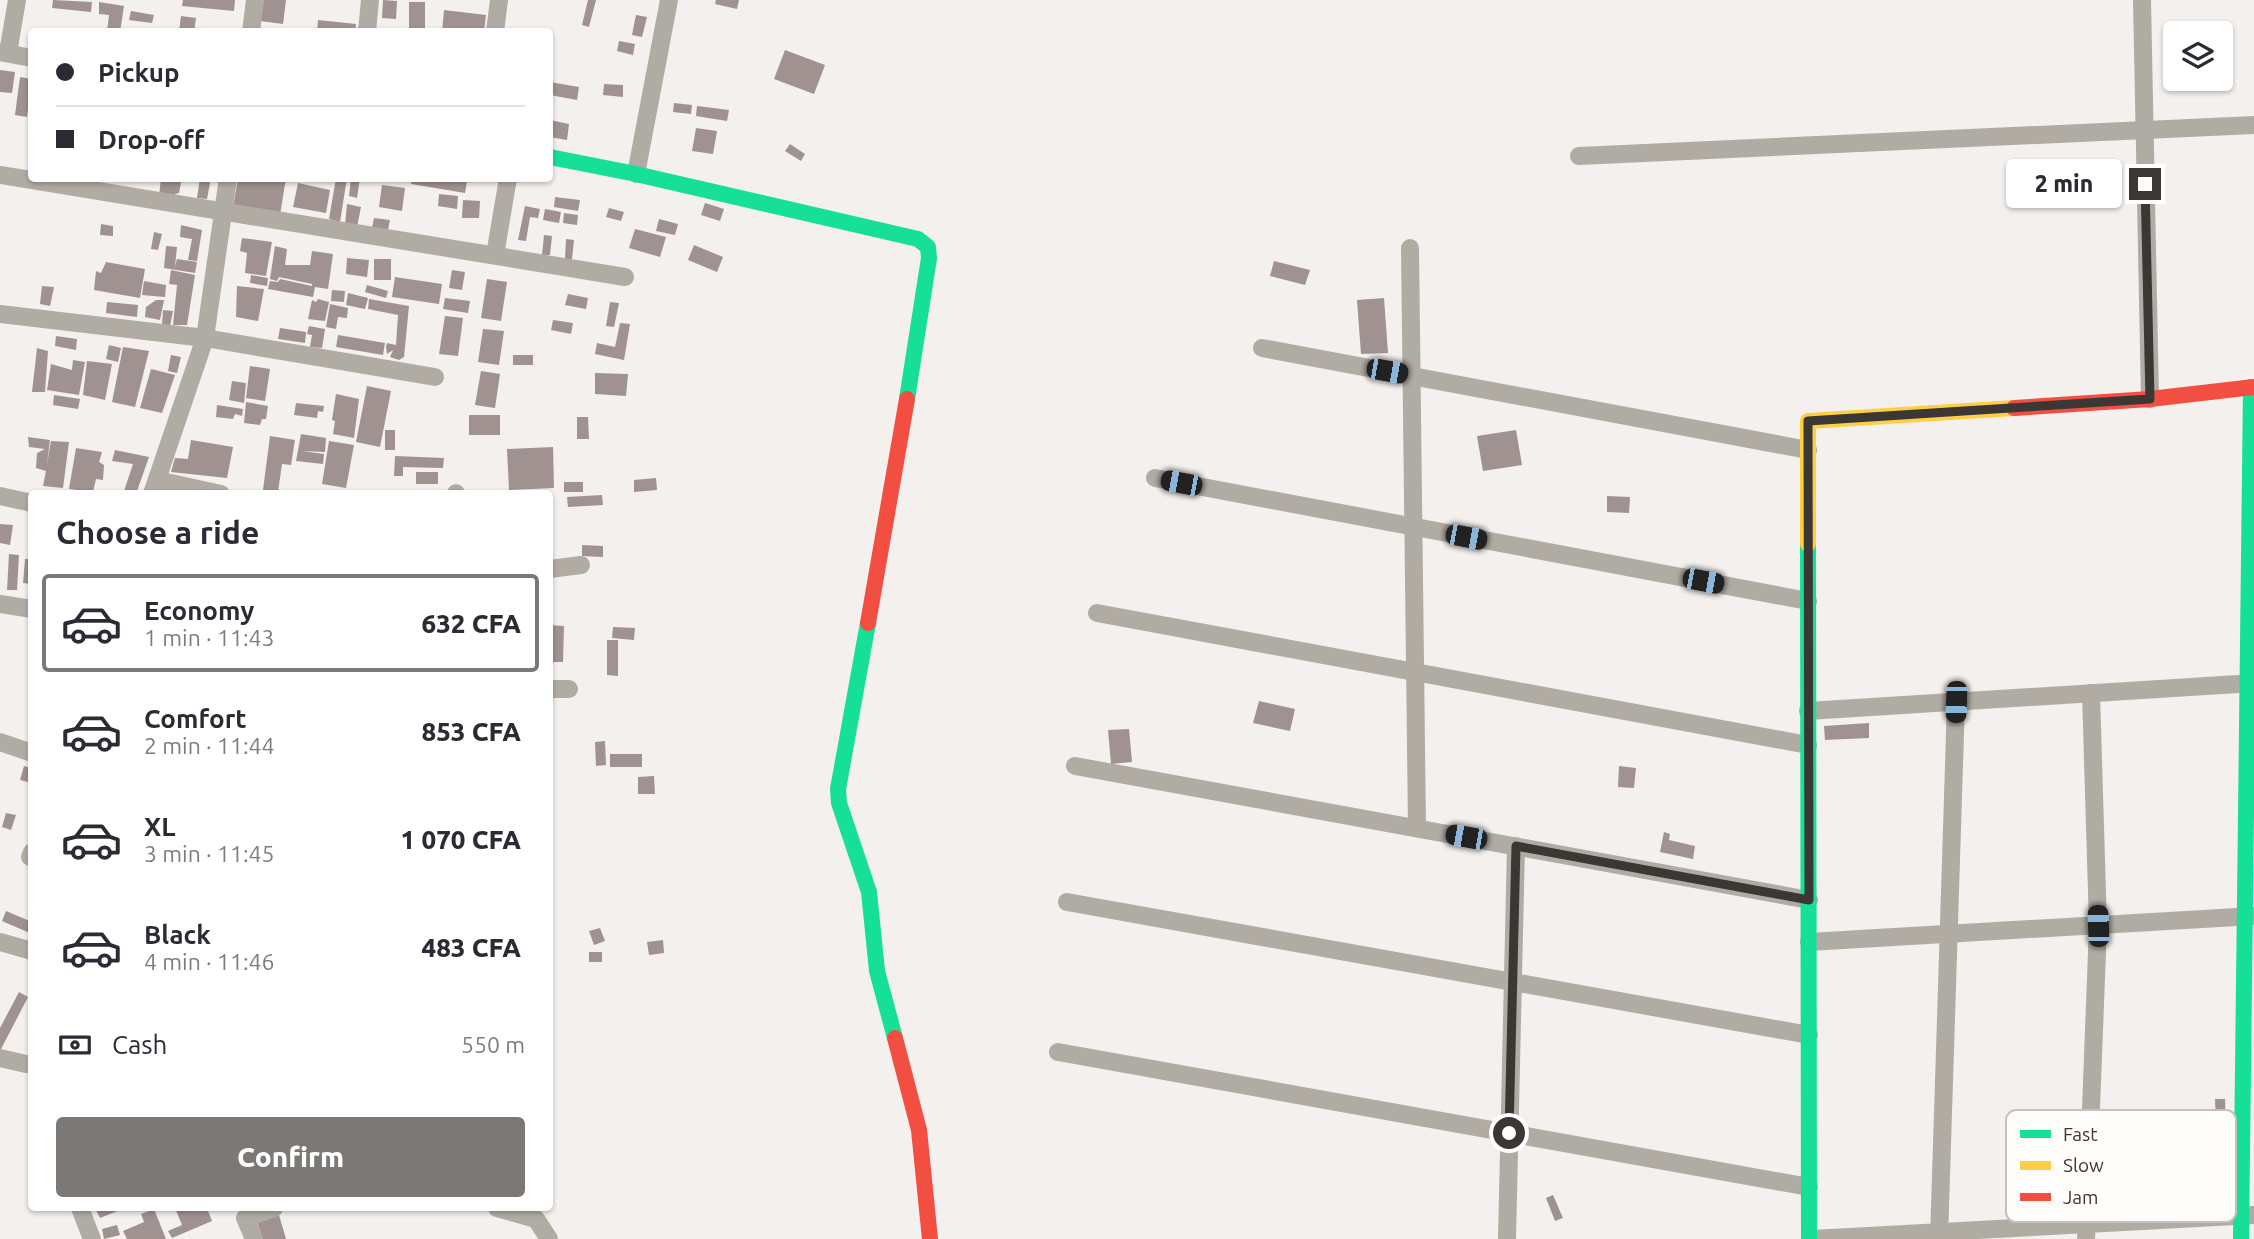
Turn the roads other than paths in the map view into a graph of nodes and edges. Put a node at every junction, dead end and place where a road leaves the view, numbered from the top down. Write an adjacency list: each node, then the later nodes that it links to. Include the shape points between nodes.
1 (18, 0): 10 (street)
2 (256, 0): 7 (street)
3 (370, 0): 8 (street)
4 (499, 0): 9 (street)
5 (669, 0): 16 (street)
6 (2142, 0): 13 (street)
7 (252, 28)
8 (367, 28)
9 (496, 28)
10 (4, 53): 11 (street)
11 (28, 57)
12 (2254, 125): 13 (street)
13 (2144, 130): 14 (street); 32 (street)
14 (1579, 156)
15 (553, 158): 16 (street)
16 (636, 174): 85 (street, via 918,239 928,247 892,491 838,789 869,892 877,971 919,1130)
17 (0, 175): 18 (street)
18 (28, 180)
19 (44, 182): 22 (street)
20 (228, 182): 22 (street)
21 (507, 182): 24 (street)
22 (224, 211): 24 (street); 27 (street)
23 (1410, 248): 29 (street)
24 (495, 255): 25 (street)
25 (625, 277)
26 (0, 314): 27 (street)
27 (205, 338): 30 (street); 35 (street)
28 (1262, 348): 29 (street)
29 (1412, 376): 33 (street); 39 (street)
30 (435, 377)
31 (2252, 387): 32 (street); 47 (street)
32 (2150, 399): 33 (street, via 1808,421)
33 (1808, 450): 42 (street)
34 (1155, 478): 39 (street)
35 (155, 487): 36 (street)
36 (183, 490)
37 (0, 496): 38 (street)
38 (28, 502)
39 (1413, 527): 42 (street); 46 (street)
40 (581, 565): 41 (street)
41 (553, 569)
42 (1808, 601): 52 (street)
43 (0, 604): 44 (street)
44 (28, 608)
45 (1097, 613): 46 (street)
46 (1415, 672): 54 (street); 57 (street)
47 (2251, 683): 50 (street); 61 (street)
48 (553, 689): 49 (street)
49 (569, 690)
50 (2091, 693): 51 (street); 62 (street)
51 (1956, 702): 52 (street); 63 (street)
52 (1808, 711): 54 (street)
53 (0, 742): 55 (street)
54 (1808, 745): 59 (street)
55 (28, 752)
56 (1075, 766): 57 (street)
57 (1417, 828): 58 (street)
58 (1516, 846): 59 (street); 67 (street)
59 (1809, 900): 65 (street)
60 (1067, 902): 67 (street)
61 (2249, 917): 62 (street); 78 (street)
62 (2098, 926): 63 (street); 72 (street)
63 (1948, 934): 65 (street); 81 (street)
64 (0, 942): 66 (street)
65 (1809, 942): 68 (street)
66 (28, 950)
67 (1513, 982): 68 (street); 73 (street)
68 (1809, 1035): 74 (street)
69 (1058, 1052): 73 (street)
70 (0, 1058): 71 (street)
71 (28, 1069)
72 (2091, 1110)
73 (1509, 1133): 74 (street); 86 (street)
74 (1809, 1187): 87 (street)
75 (81, 1211): 82 (street)
76 (508, 1211): 84 (street, via 536,1219)
77 (242, 1213): 83 (street)
78 (2247, 1216): 88 (street)
79 (2187, 1222): 80 (street)
80 (2086, 1232): 81 (street)
81 (1939, 1236): 87 (street)
82 (92, 1239)
83 (254, 1239)
84 (549, 1239)
85 (930, 1239)
86 (1507, 1239)
87 (1811, 1239)
88 (2241, 1239)

